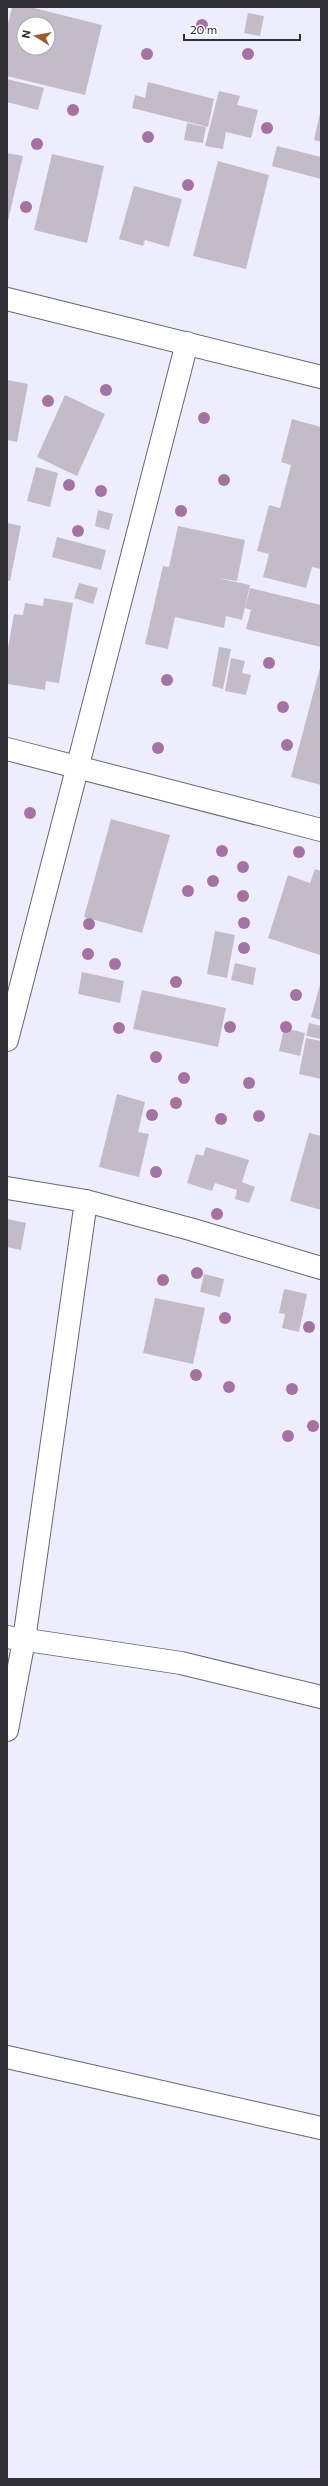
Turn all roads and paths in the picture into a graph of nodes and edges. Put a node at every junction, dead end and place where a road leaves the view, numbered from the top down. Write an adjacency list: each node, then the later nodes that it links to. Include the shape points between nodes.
1 (7, 299): 2 (street)
2 (187, 343): 3 (street); 5 (street)
3 (321, 377)
4 (7, 749): 5 (street)
5 (78, 767): 6 (street); 7 (street)
6 (321, 830)
7 (7, 1040)
8 (7, 1188): 9 (street)
9 (86, 1201): 10 (street, via 190,1228); 11 (street)
10 (321, 1268)
11 (15, 1638): 12 (street, via 181,1663); 13 (street)
12 (321, 1697)
13 (7, 1730)
14 (7, 2057): 15 (street)
15 (321, 2128)

